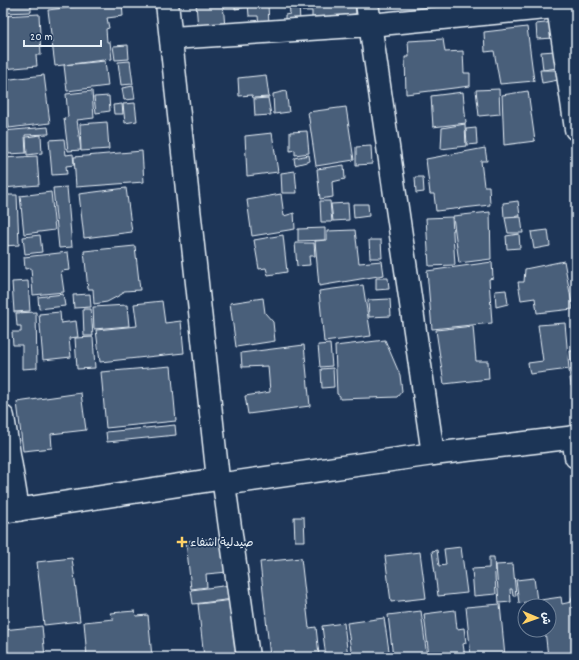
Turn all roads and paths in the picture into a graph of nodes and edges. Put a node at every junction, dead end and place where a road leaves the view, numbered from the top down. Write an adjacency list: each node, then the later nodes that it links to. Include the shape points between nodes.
1 (167, 3): 5 (street)
2 (368, 3): 4 (street)
3 (567, 6): 4 (street); 6 (street)
4 (370, 25): 5 (street); 9 (street)
5 (172, 38): 10 (street)
6 (576, 129)
7 (3, 417): 11 (street)
8 (575, 444): 9 (street)
9 (433, 454): 10 (street)
10 (221, 481): 11 (street); 12 (street)
11 (10, 511)
12 (248, 657)

